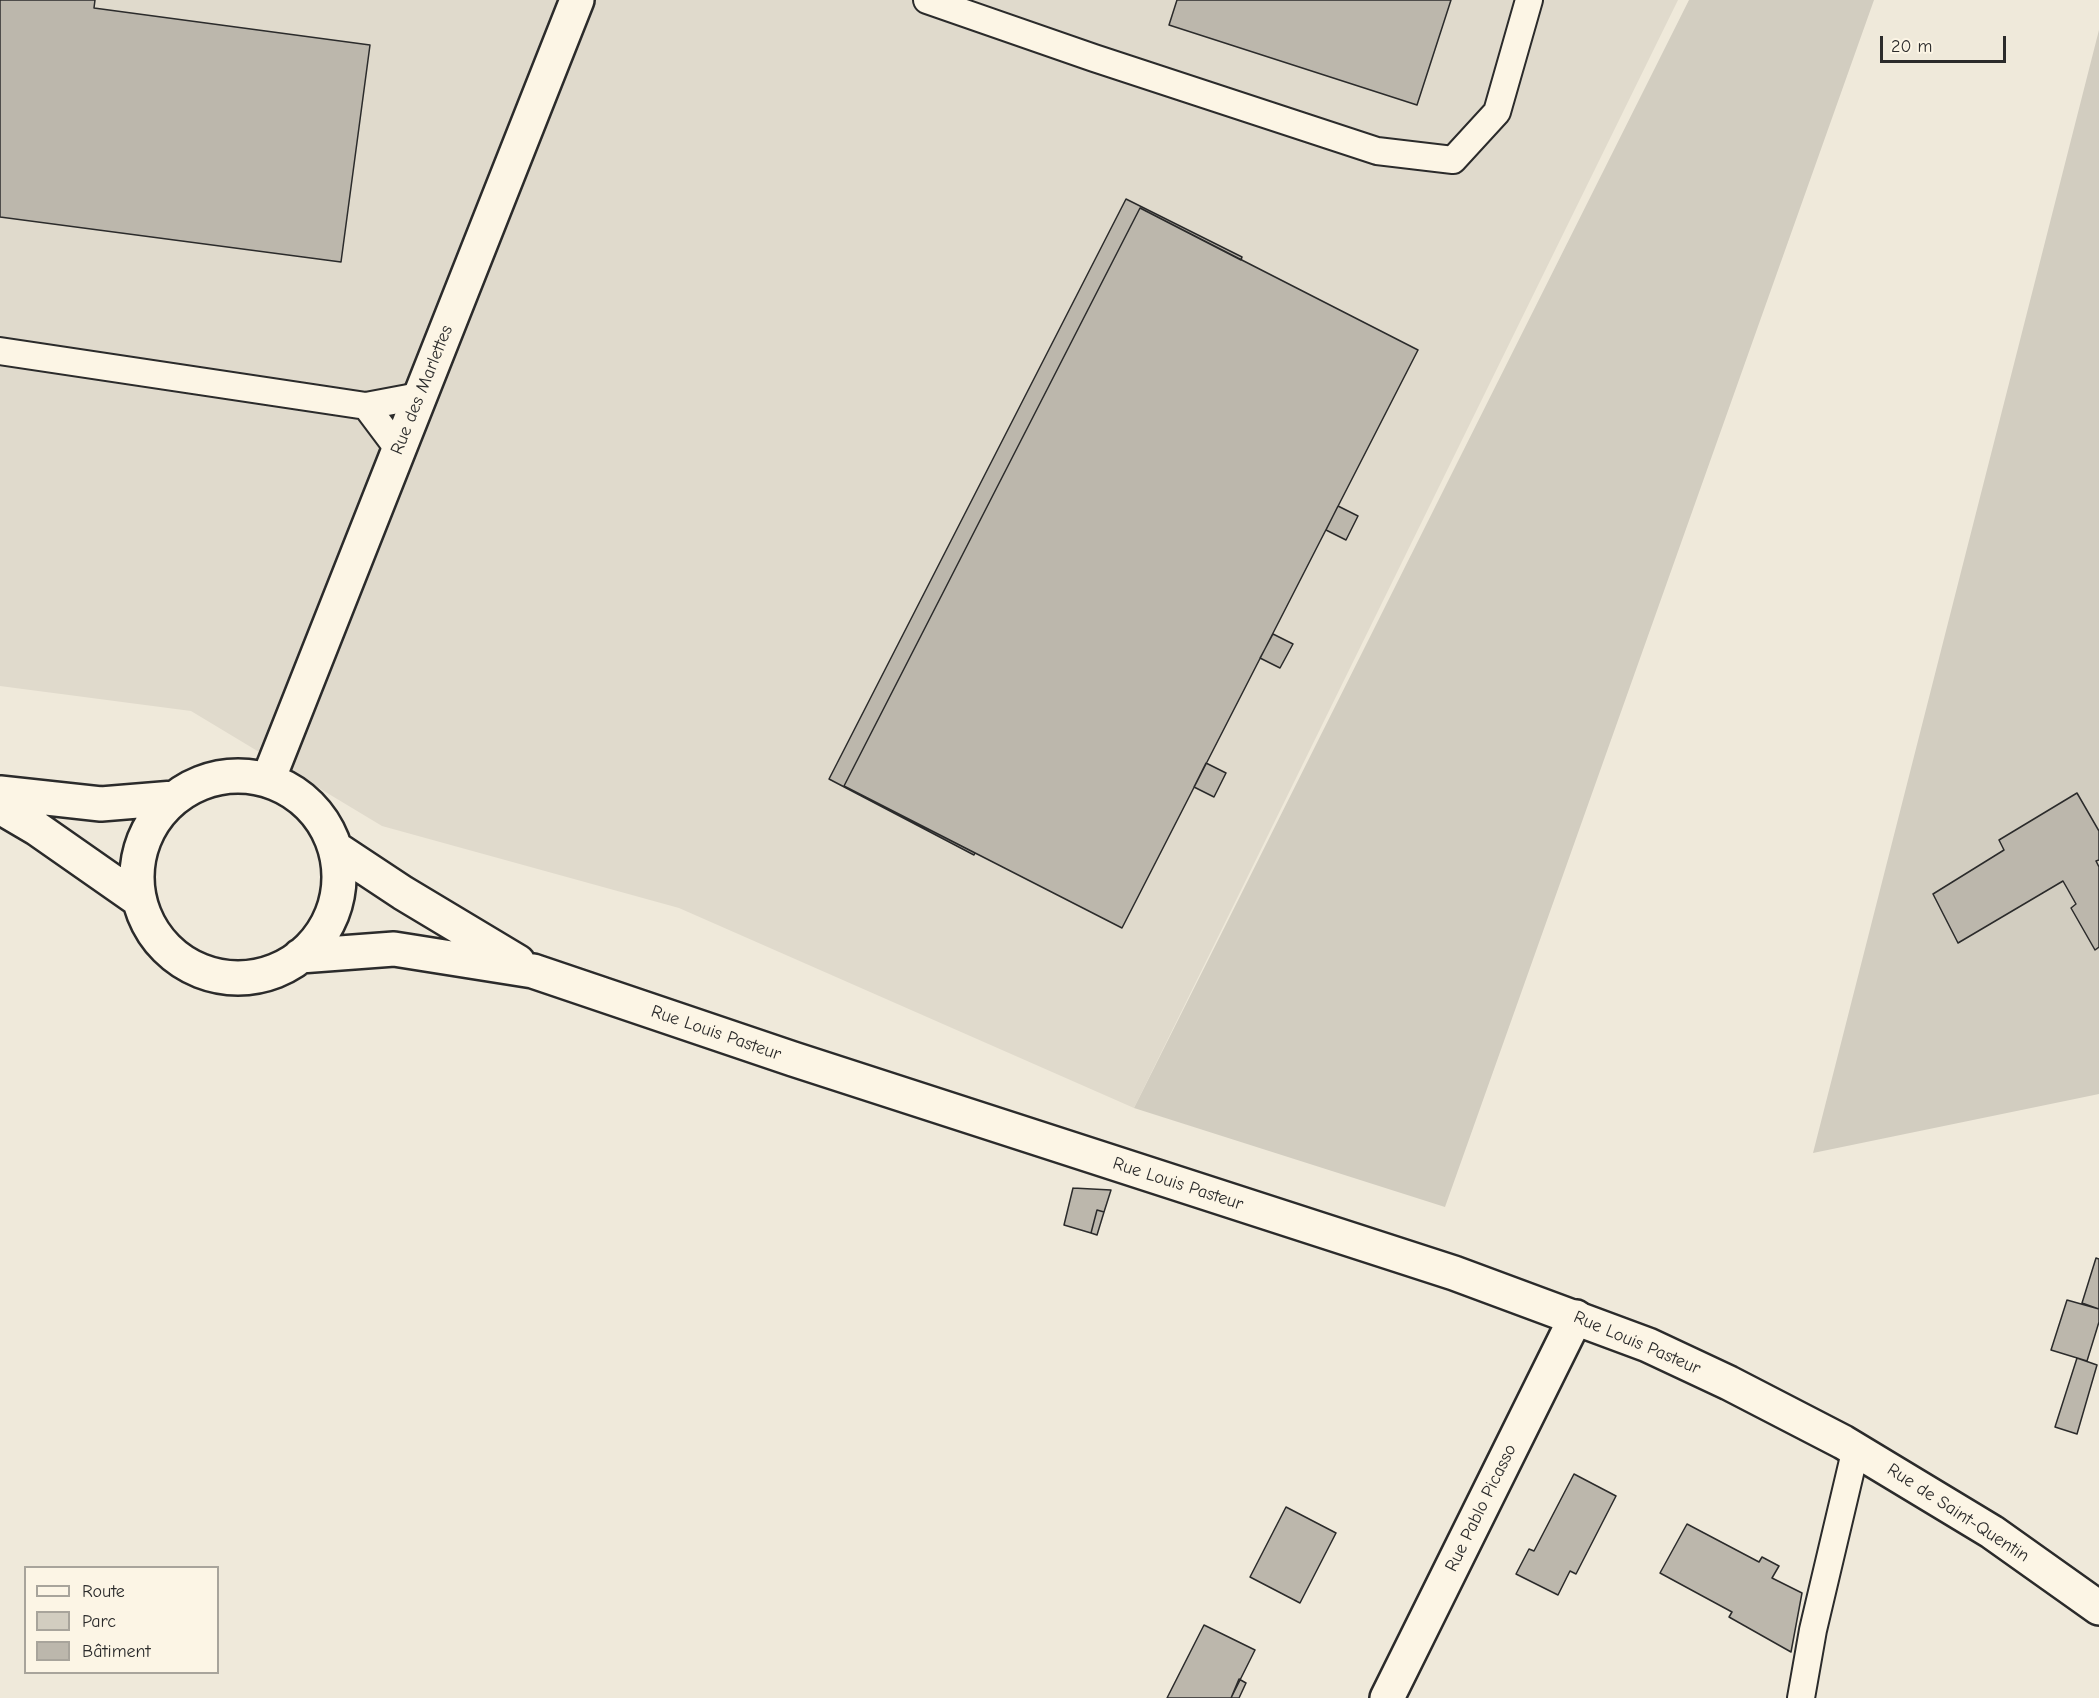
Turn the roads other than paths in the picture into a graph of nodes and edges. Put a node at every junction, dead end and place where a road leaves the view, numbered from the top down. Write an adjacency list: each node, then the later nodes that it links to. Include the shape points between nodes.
1 (577, 0): 5 (main road, Rue des Marlettes)
2 (927, 0): 3 (lane, via 1377,151 1453,160 1497,112)
3 (1529, 0)
4 (0, 351): 6 (lane)
5 (419, 396): 6 (lane); 7 (main road, Rue des Marlettes)
6 (366, 406): 7 (lane)
7 (399, 450): 8 (main road, Rue des Marlettes)
8 (268, 780): 10 (main road, via 235,775 202,782); 12 (main road, via 306,803 321,819)
9 (0, 793): 10 (main road, via 101,804)
10 (174, 798): 13 (main road, via 154,819 142,845 136,872)
11 (0, 807): 13 (main road)
12 (335, 848): 14 (main road, via 340,878 334,908 321,935); 15 (main road, Rue Louis Pasteur)
13 (140, 900): 14 (main road, via 152,931 175,956 204,972 238,978 271,972)
14 (300, 956): 15 (main road, Rue Louis Pasteur, via 394,949)
15 (533, 970): 16 (main road, Rue Louis Pasteur, via 793,1059 1454,1273)
16 (1576, 1317): 17 (main road, Rue Louis Pasteur, via 1648,1345); 20 (main road, Rue Pablo Picasso)
17 (1812, 1426): 18 (main road, Rue de Saint-Quentin)
18 (1856, 1448): 19 (main road, Rue de Saint-Quentin, via 1992,1532); 21 (lane)
19 (2099, 1608)
20 (1387, 1698)
21 (1801, 1698)

